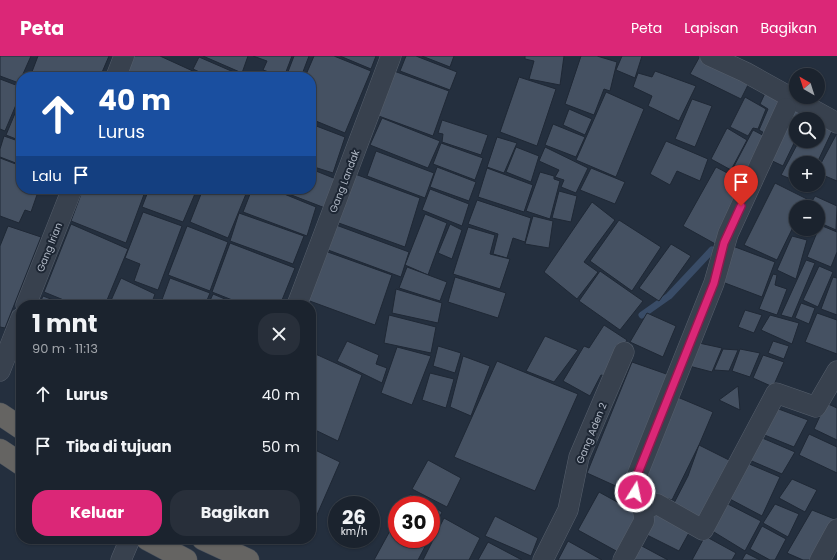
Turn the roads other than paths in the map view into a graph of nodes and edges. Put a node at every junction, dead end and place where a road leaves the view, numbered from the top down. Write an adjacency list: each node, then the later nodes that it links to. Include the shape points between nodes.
1 (124, 56): 4 (street)
2 (391, 56): 9 (street, Gang Landak)
3 (710, 56): 6 (street, via 745,72)
4 (118, 72)
5 (786, 108): 16 (street, via 728,234 714,283 634,483)
6 (837, 123)
7 (70, 194): 8 (street, Gang Irian)
8 (28, 300)
9 (298, 300)
10 (16, 331): 12 (street)
11 (624, 352): 24 (street, Gang Aden 2, via 579,456 568,510)
12 (0, 371)
13 (837, 371): 16 (street, via 816,406 776,393 703,530 657,504)
14 (0, 414): 15 (highway)
15 (16, 425)
16 (643, 510): 25 (street, via 644,521)
17 (837, 529): 26 (street)
18 (128, 544): 21 (street)
19 (156, 544): 22 (highway)
20 (214, 544): 23 (highway)
21 (121, 560)
22 (186, 560)
23 (248, 560)
24 (543, 560)
25 (623, 560)
26 (820, 560)

